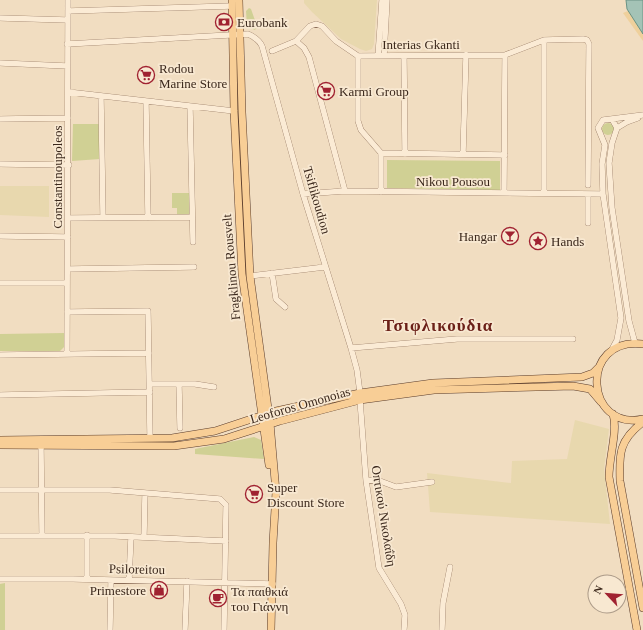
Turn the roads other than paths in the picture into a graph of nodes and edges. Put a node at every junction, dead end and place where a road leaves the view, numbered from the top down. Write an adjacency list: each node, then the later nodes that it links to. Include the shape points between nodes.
1 (68, 0): 6 (street, Constantinoupoleos)
2 (239, 0): 9 (main road, Fragklinou Rousvelt)
3 (382, 0): 18 (street)
4 (386, 0): 18 (street)
5 (232, 3): 6 (street); 10 (main road, Fragklinou Rousvelt)
6 (68, 11): 8 (street, Constantinoupoleos)
7 (0, 18): 8 (street)
8 (67, 20): 13 (street, Constantinoupoleos)
9 (241, 34): 10 (street, Tsiflikoudion); 44 (street, Tsiflikoudion, via 254,36 262,46); 59 (main road, Fragklinou Rousvelt)
10 (232, 35): 13 (street, Tsiflikoudion); 26 (main road, Fragklinou Rousvelt)
11 (544, 40): 16 (street, Interias Gkanti); 39 (street, Interias Gkanti, via 583,39 589,44); 43 (street)
12 (296, 41): 14 (street); 17 (street, via 310,26 316,24 322,26 336,41); 40 (street, via 309,57)
13 (67, 44): 21 (street, Constantinoupoleos)
14 (272, 51)
15 (466, 55): 16 (street, Interias Gkanti); 19 (street, Interias Gkanti); 35 (street)
16 (505, 55): 36 (street)
17 (358, 56): 18 (street, Interias Gkanti); 33 (street, via 358,121 361,130)
18 (381, 56): 19 (street, Interias Gkanti)
19 (404, 56): 34 (street)
20 (0, 63): 21 (street)
21 (67, 66): 22 (street, Constantinoupoleos)
22 (68, 92): 23 (street); 28 (street, Constantinoupoleos)
23 (101, 96): 24 (street); 47 (street)
24 (146, 101): 25 (street); 50 (street)
25 (190, 106): 26 (street); 48 (street)
26 (234, 111): 79 (main road, Fragklinou Rousvelt, via 242,274)
27 (643, 116): 30 (street); 31 (street, via 627,122)
28 (68, 118): 29 (street); 38 (street, Constantinoupoleos)
29 (0, 119)
30 (613, 120): 31 (street); 32 (street, via 608,119 600,124 599,133)
31 (617, 131): 32 (street, via 612,138); 65 (street, via 609,163 612,208 629,321)
32 (603, 137): 46 (street, via 606,145 602,164)
33 (381, 153): 34 (street); 41 (street)
34 (405, 154): 35 (street)
35 (463, 154): 36 (street)
36 (505, 155): 42 (street)
37 (0, 164): 38 (street)
38 (69, 165): 49 (street, Constantinoupoleos)
39 (588, 185)
40 (345, 191): 41 (street, Nikou Pousou); 44 (street, Nikou Pousou)
41 (381, 192): 42 (street, Nikou Pousou)
42 (504, 192): 43 (street, Nikou Pousou)
43 (544, 193): 45 (street, Nikou Pousou)
44 (303, 194): 56 (street, Tsiflikoudion)
45 (588, 194): 46 (street, Nikou Pousou); 51 (street)
46 (603, 194): 67 (street, via 621,318 617,340)
47 (103, 217): 49 (street); 50 (street)
48 (192, 217): 50 (street); 54 (street)
49 (68, 218): 53 (street, Constantinoupoleos)
50 (148, 218)
51 (588, 223)
52 (0, 236): 53 (street)
53 (68, 237): 57 (street, Constantinoupoleos)
54 (193, 242)
55 (194, 267): 57 (street)
56 (325, 267): 58 (street); 66 (street, Tsiflikoudion)
57 (68, 269): 61 (street, Constantinoupoleos)
58 (272, 273): 59 (street); 62 (street, via 276,299)
59 (250, 276): 79 (main road, Fragklinou Rousvelt)
60 (0, 283): 61 (street)
61 (67, 283): 63 (street, Constantinoupoleos)
62 (285, 307)
63 (67, 312): 68 (street, via 148,311); 69 (street, Constantinoupoleos)
64 (574, 339): 66 (street, via 457,339)
65 (639, 343): 67 (main road, via 622,345)
66 (351, 348): 77 (street, Tsiflikoudion)
67 (611, 351): 71 (main road)
68 (149, 353): 69 (street); 72 (street)
69 (67, 354): 70 (street)
70 (0, 355)
71 (598, 368): 77 (main road, Leoforos Omonoias, via 582,377 433,383); 78 (main road, via 596,385)
72 (150, 384): 73 (street); 75 (street)
73 (179, 384): 74 (street); 84 (street)
74 (214, 387)
75 (150, 392): 76 (street); 85 (street)
76 (0, 396)
77 (360, 397): 78 (main road, Leoforos Omonoias, via 434,390 574,386 590,389); 79 (main road, Leoforos Omonoias); 83 (main road, Leoforos Omonoias); 89 (street, Οπτικού Νικολαΐδη)
78 (602, 402): 80 (main road, Leoforos Omonoias)
79 (266, 414): 83 (main road, Fragklinou Rousvelt); 85 (main road, Leoforos Omonoias, via 216,431 172,438)
80 (613, 414): 81 (main road, via 628,420); 115 (main road, via 615,421 609,477)
81 (643, 419)
82 (643, 422): 108 (main road, via 623,442 619,463)
83 (267, 424): 87 (main road, Leoforos Omonoias, via 224,439 174,446); 107 (main road, Fragklinou Rousvelt, via 272,493 271,526 274,529)
84 (180, 428)
85 (150, 438): 86 (main road, Leoforos Omonoias)
86 (0, 440)
87 (41, 444): 88 (main road, Leoforos Omonoias); 91 (street)
88 (0, 445)
89 (366, 480): 90 (street, via 380,481 396,487); 113 (street, Οπτικού Νικολαΐδη, via 380,568 401,604 405,615)
90 (432, 482)
91 (42, 489): 92 (street); 93 (street); 94 (street)
92 (0, 490)
93 (145, 493): 98 (street); 99 (street, via 220,499 226,505)
94 (42, 535): 95 (street); 96 (street)
95 (87, 535): 97 (street); 102 (street)
96 (0, 536)
97 (131, 537): 98 (street); 104 (street)
98 (144, 537): 99 (street)
99 (226, 541): 106 (street)
100 (450, 567): 114 (street, via 443,603)
101 (0, 579): 102 (street, Psiloreitou)
102 (87, 579): 103 (street, Psiloreitou)
103 (111, 580): 104 (street, Psiloreitou); 109 (street)
104 (129, 580): 105 (street, Psiloreitou)
105 (187, 581): 106 (street, Psiloreitou); 110 (street)
106 (226, 583): 107 (street, Psiloreitou); 111 (street)
107 (273, 584): 112 (main road, Fragklinou Rousvelt)
108 (643, 608)
109 (110, 630)
110 (185, 630)
111 (224, 630)
112 (271, 630)
113 (404, 630)
114 (442, 630)
115 (637, 630)

